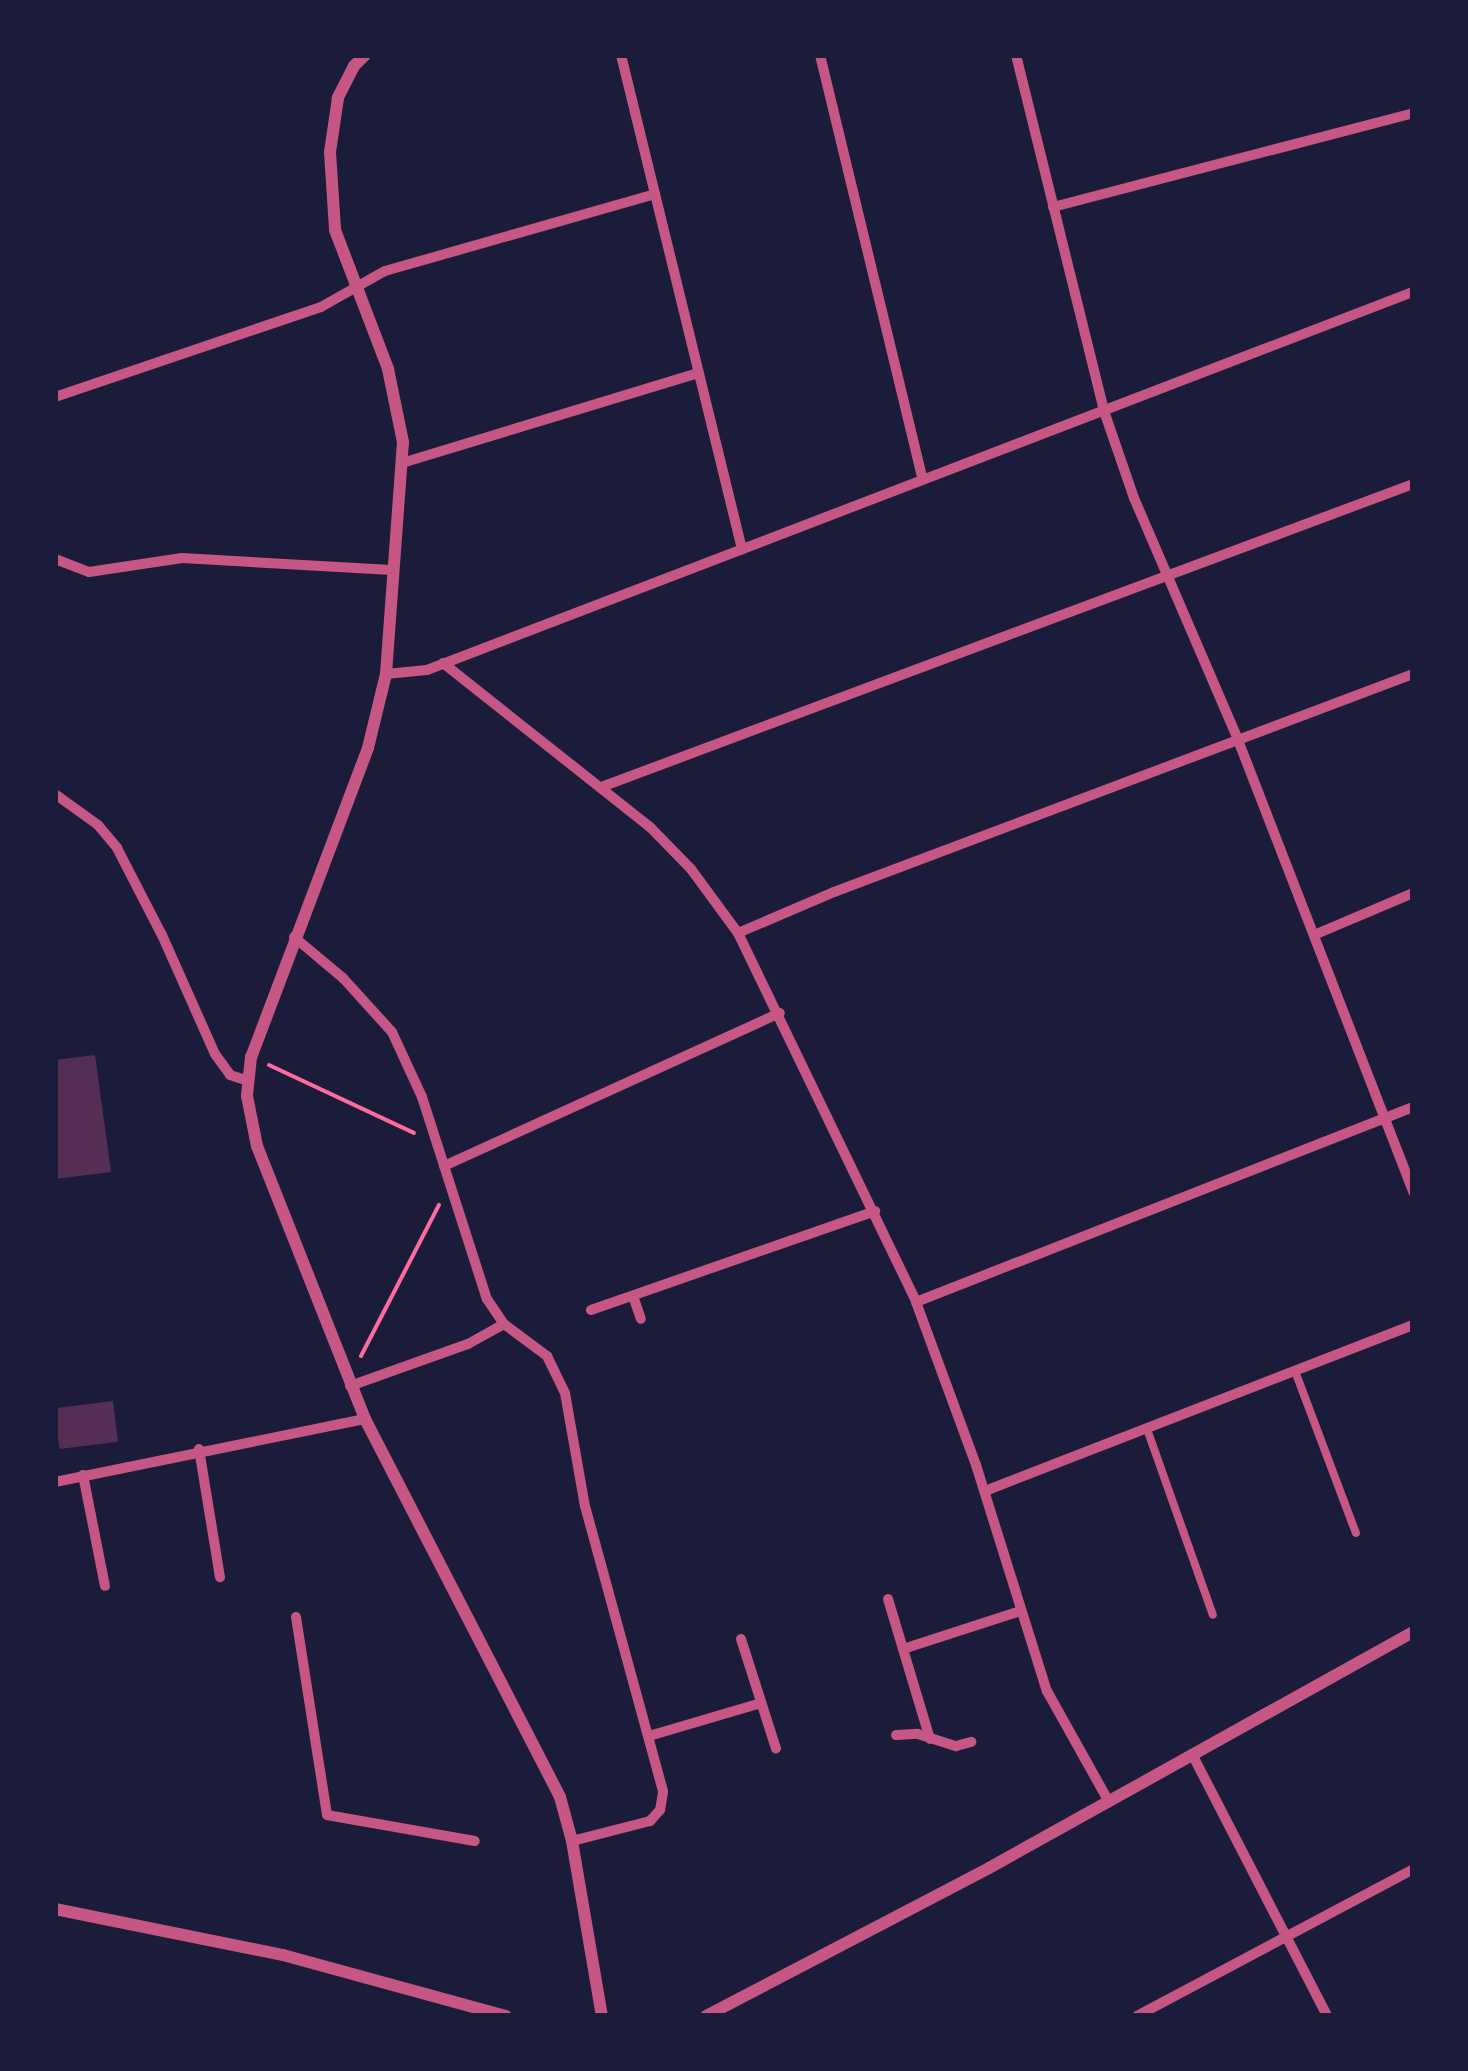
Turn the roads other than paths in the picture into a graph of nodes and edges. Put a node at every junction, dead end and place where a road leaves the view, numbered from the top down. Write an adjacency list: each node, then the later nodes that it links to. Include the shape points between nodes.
1 (365, 55): 8 (street, via 345,81 330,132 334,230)
2 (621, 55): 6 (street)
3 (820, 55): 14 (street)
4 (1016, 55): 7 (street)
5 (1413, 113): 7 (street)
6 (655, 194): 8 (street, via 385,271); 10 (street)
7 (1054, 206): 12 (street)
8 (354, 290): 11 (street); 13 (street, via 388,369)
9 (1413, 292): 12 (street)
10 (699, 373): 13 (street); 16 (street)
11 (55, 397)
12 (1104, 411): 14 (street); 19 (street)
13 (402, 463): 18 (street)
14 (922, 480): 16 (street)
15 (1413, 484): 19 (street)
16 (742, 549): 20 (street)
17 (55, 559): 18 (street, via 89,572 182,558)
18 (392, 570): 21 (street)
19 (1169, 578): 23 (street); 24 (street)
20 (443, 663): 21 (street); 24 (street)
21 (386, 674): 29 (street, via 368,748)
22 (1413, 674): 23 (street)
23 (1238, 740): 27 (street); 28 (street)
24 (604, 786): 27 (street, via 691,869)
25 (55, 794): 31 (street, via 117,848 215,1054 230,1075)
26 (1413, 893): 28 (street)
27 (738, 933): 30 (street)
28 (1314, 935): 33 (street)
29 (294, 938): 31 (street); 34 (street, via 343,978 392,1032)
30 (780, 1013): 34 (street); 36 (street)
31 (248, 1082): 44 (street, via 257,1146)
32 (1413, 1107): 33 (street)
33 (1386, 1118): 35 (street); 38 (street)
34 (444, 1166): 41 (street, via 486,1299)
35 (1413, 1192)
36 (874, 1211): 37 (street); 38 (street)
37 (633, 1296): 39 (street); 40 (street)
38 (916, 1302): 50 (street)
39 (590, 1310)
40 (641, 1320)
41 (504, 1324): 44 (street, via 468,1344); 63 (street, via 536,1345 560,1378 585,1506)
42 (1413, 1325): 43 (street)
43 (1295, 1372): 46 (street); 51 (street)
44 (350, 1386): 45 (street)
45 (365, 1420): 47 (street); 70 (street, via 544,1758)
46 (1148, 1429): 50 (street); 56 (street)
47 (200, 1449): 48 (street); 52 (street)
48 (83, 1474): 49 (street); 53 (street)
49 (55, 1482)
50 (984, 1492): 55 (street)
51 (1356, 1533)
52 (220, 1577)
53 (105, 1586)
54 (888, 1599): 60 (street)
55 (1021, 1610): 60 (street); 68 (street, via 1046,1691)
56 (1213, 1615)
57 (296, 1617): 69 (street, via 327,1816)
58 (1413, 1632): 67 (street)
59 (741, 1639): 61 (street)
60 (903, 1649): 64 (street)
61 (761, 1703): 63 (street); 66 (street)
62 (896, 1735): 64 (street)
63 (649, 1736): 70 (street, via 663,1792 656,1816 642,1826)
64 (930, 1739): 65 (street, via 956,1746)
65 (971, 1742)
66 (776, 1749)
67 (1192, 1754): 68 (street); 73 (street)
68 (1108, 1800): 76 (street)
69 (475, 1841)
70 (572, 1842): 75 (street)
71 (1413, 1870): 73 (street)
72 (55, 1909): 74 (street, via 264,1951)
73 (1288, 1938): 77 (street); 78 (street)
74 (506, 2016)
75 (602, 2016)
76 (706, 2016)
77 (1137, 2016)
78 (1328, 2016)

